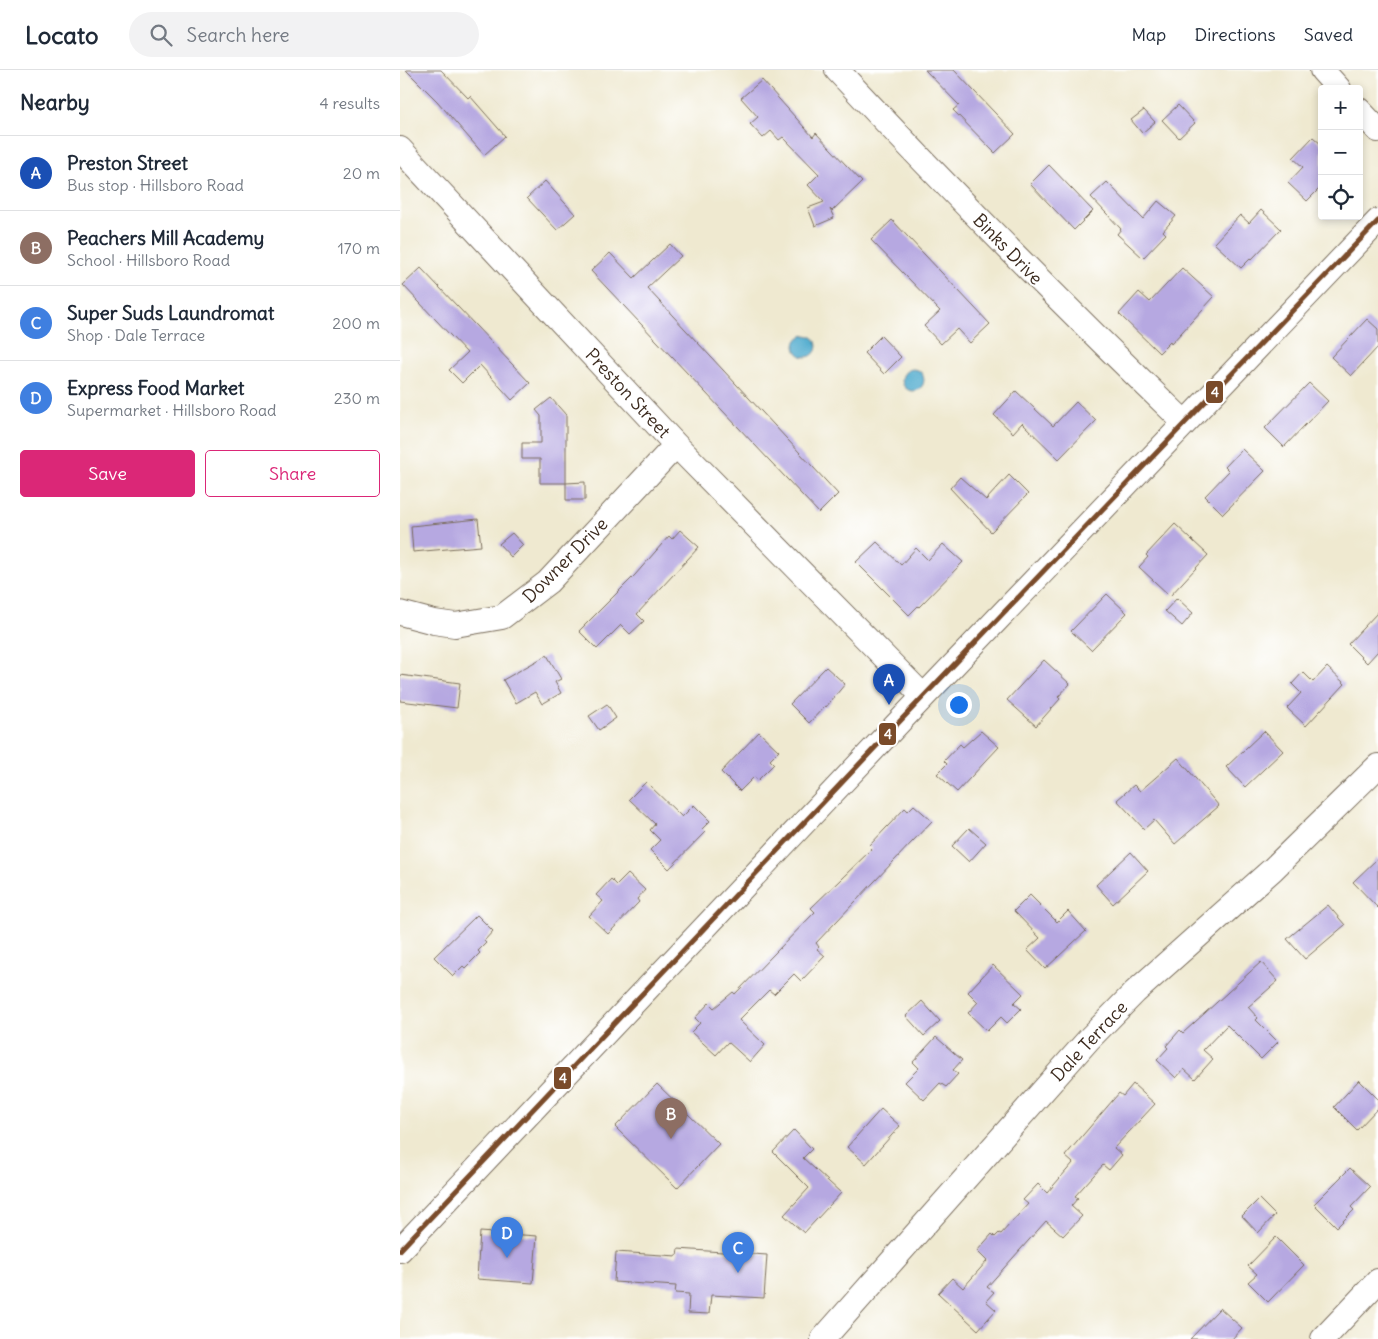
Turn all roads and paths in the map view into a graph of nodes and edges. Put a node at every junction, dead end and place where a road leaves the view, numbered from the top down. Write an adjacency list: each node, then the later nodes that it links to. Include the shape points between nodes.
1 (837, 70): 8 (street, Binks Drive, via 1049,291)
2 (1322, 70): 3 (street)
3 (1335, 85)
4 (1363, 114): 5 (street)
5 (1378, 130)
6 (400, 149): 9 (street, Preston Street)
7 (1378, 221): 8 (street)
8 (1185, 423): 11 (street)
9 (676, 444): 10 (street, Downer Drive, via 548,582 502,617 455,625); 11 (street, Preston Street)
10 (400, 614)
11 (924, 696): 13 (street)
12 (1378, 766): 15 (street, Dale Terrace, via 1273,869 1135,992 1089,1039)
13 (400, 1250)
14 (1378, 1281): 16 (street)
15 (824, 1339)
16 (1323, 1339)

